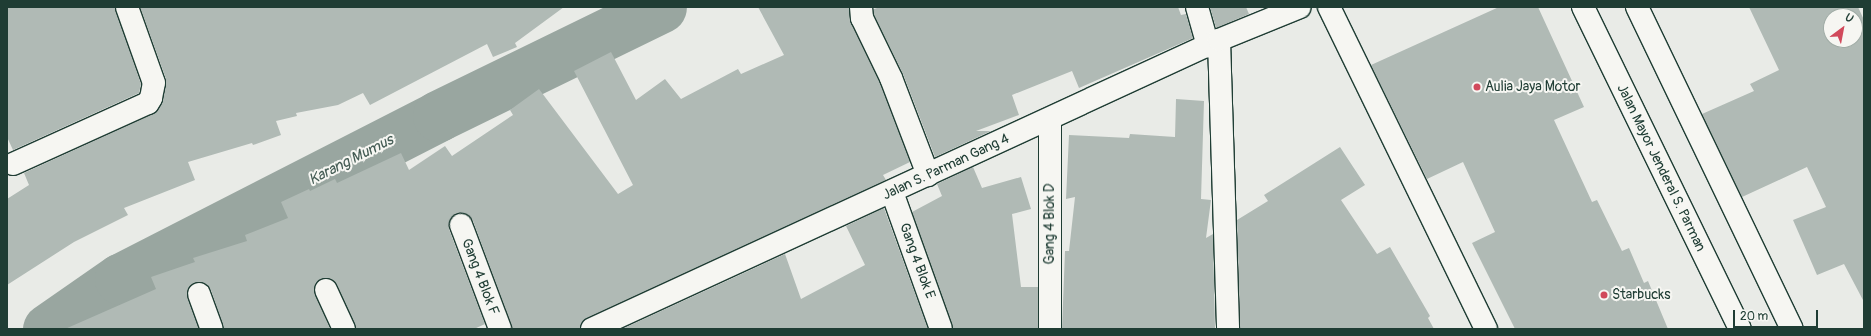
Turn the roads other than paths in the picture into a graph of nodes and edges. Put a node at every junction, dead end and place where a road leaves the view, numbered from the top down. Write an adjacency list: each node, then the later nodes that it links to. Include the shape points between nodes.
1 (128, 7): 10 (street, via 154,83 148,103)
2 (861, 7): 11 (street, via 862,18 891,78)
3 (1197, 7): 8 (street)
4 (1300, 7): 8 (street, Jalan S. Parman Gang 4)
5 (1329, 7): 23 (street)
6 (1583, 7): 24 (street, Jalan Mayor Jenderal S. Parman)
7 (1637, 7): 25 (street)
8 (1214, 43): 9 (street, Jalan S. Parman Gang 4); 22 (street)
9 (1050, 120): 11 (street, Jalan S. Parman Gang 4); 21 (street, Gang 4 Blok D)
10 (9, 163)
11 (928, 175): 12 (street, Jalan S. Parman Gang 4)
12 (892, 192): 19 (street, Jalan S. Parman Gang 4); 20 (street, Gang 4 Blok E)
13 (460, 225): 18 (street, Gang 4 Blok F)
14 (326, 290): 17 (street)
15 (198, 294): 16 (street)
16 (212, 329)
17 (344, 329)
18 (500, 329)
19 (592, 329)
20 (941, 329)
21 (1050, 329)
22 (1228, 329)
23 (1486, 329)
24 (1740, 329)
25 (1792, 329)

